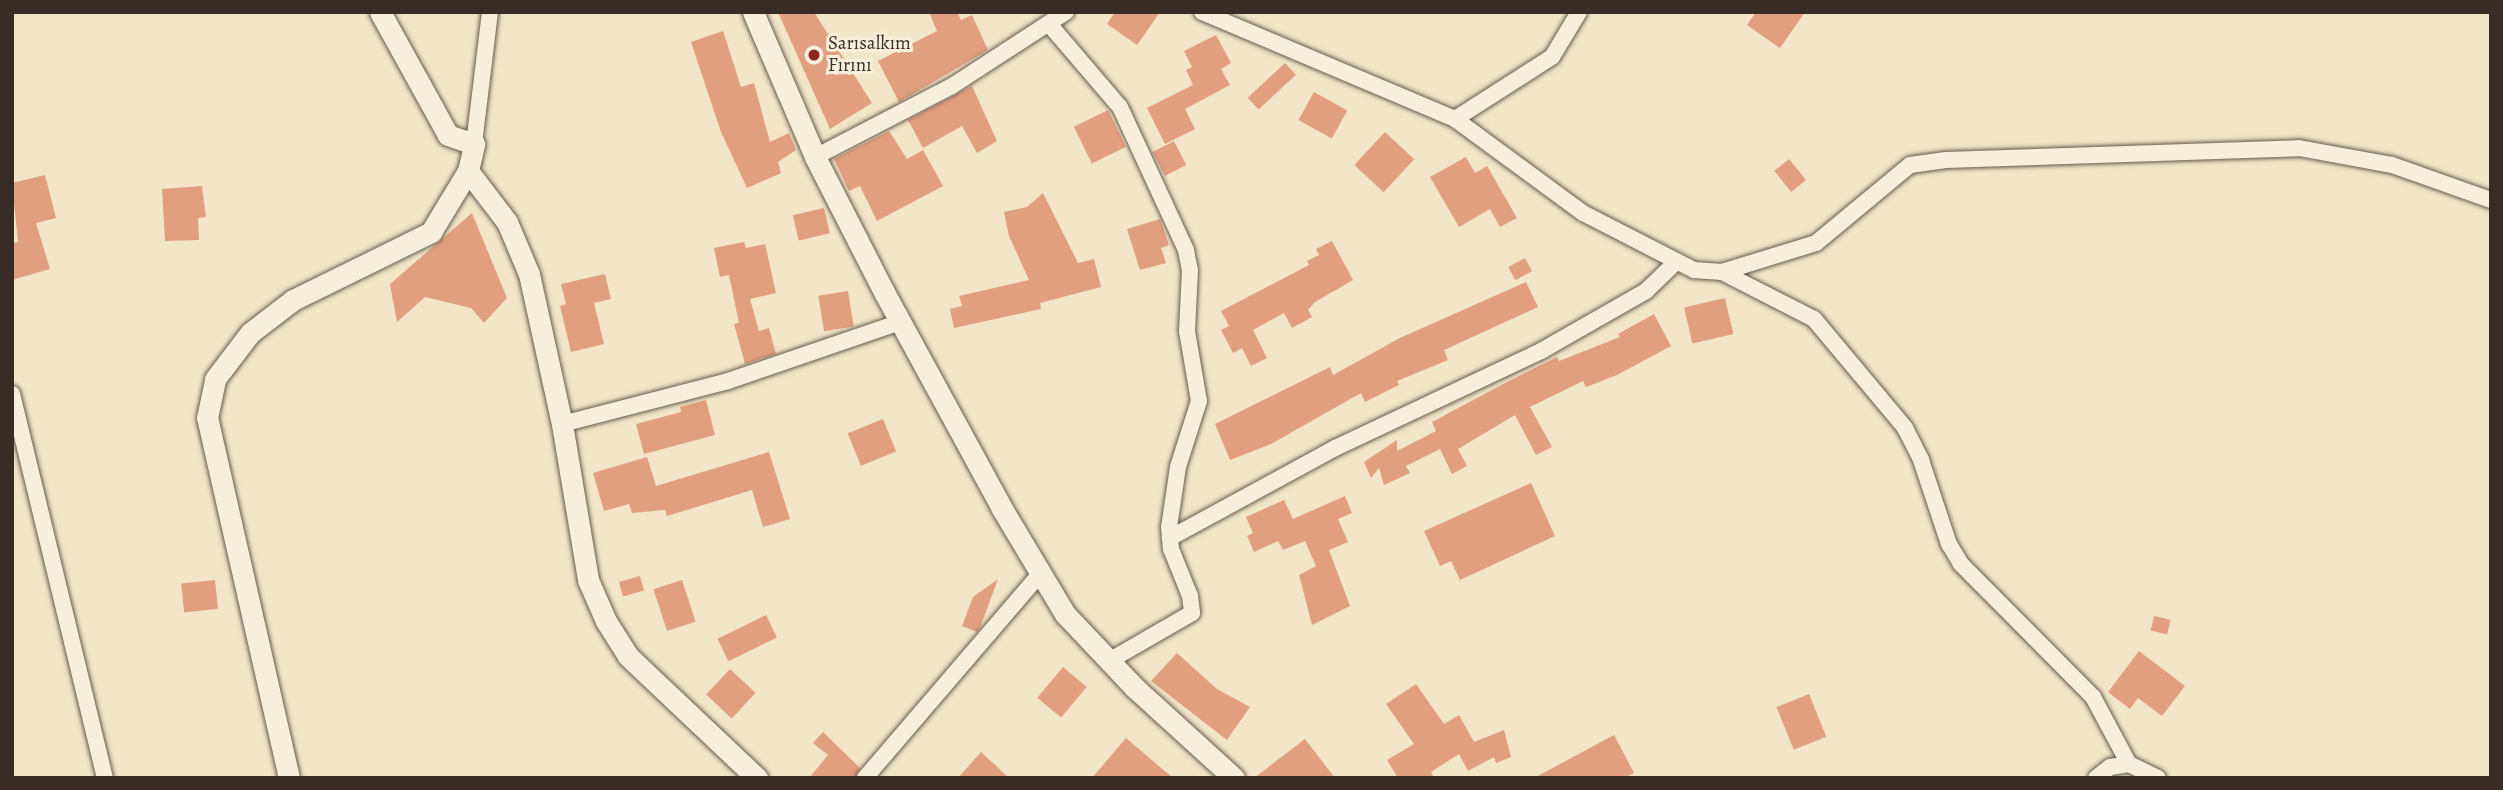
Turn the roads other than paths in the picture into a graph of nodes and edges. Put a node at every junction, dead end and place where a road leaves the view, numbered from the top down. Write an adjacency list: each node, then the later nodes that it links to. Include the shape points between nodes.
1 (380, 12): 9 (street, via 449,135)
2 (490, 12): 9 (street)
3 (752, 12): 10 (street)
4 (1066, 12): 7 (street)
5 (1202, 12): 8 (street)
6 (1579, 12): 8 (street, via 1552,57)
7 (1049, 24): 10 (street, via 953,86); 18 (street, via 1119,107 1186,250 1190,270 1187,331 1199,401 1178,467)
8 (1455, 119): 13 (street, via 1583,213)
9 (474, 144): 11 (street)
10 (815, 157): 15 (street)
11 (468, 171): 17 (street, via 507,222 529,274); 23 (street, via 431,232 293,300 250,333 215,379 207,418)
12 (2491, 200): 14 (street, via 2392,165 2299,148 1945,160 1910,165 1816,243)
13 (1676, 262): 14 (street, via 1694,270); 18 (street, via 1646,291 1541,351 1335,448)
14 (1722, 272): 21 (street, via 1814,319 1905,428 1961,564 2093,697)
15 (900, 322): 17 (street, via 728,381); 19 (street)
16 (12, 394): 22 (street)
17 (562, 424): 24 (street, via 588,580 606,621 628,656)
18 (1170, 538): 20 (street, via 1192,613)
19 (1041, 573): 20 (street, via 1065,614); 25 (street)
20 (1109, 661): 26 (street)
21 (2129, 764): 27 (street, via 2110,766); 28 (street)
22 (105, 778)
23 (289, 778)
24 (757, 778)
25 (865, 778)
26 (1234, 778)
27 (2096, 778)
28 (2158, 778)

